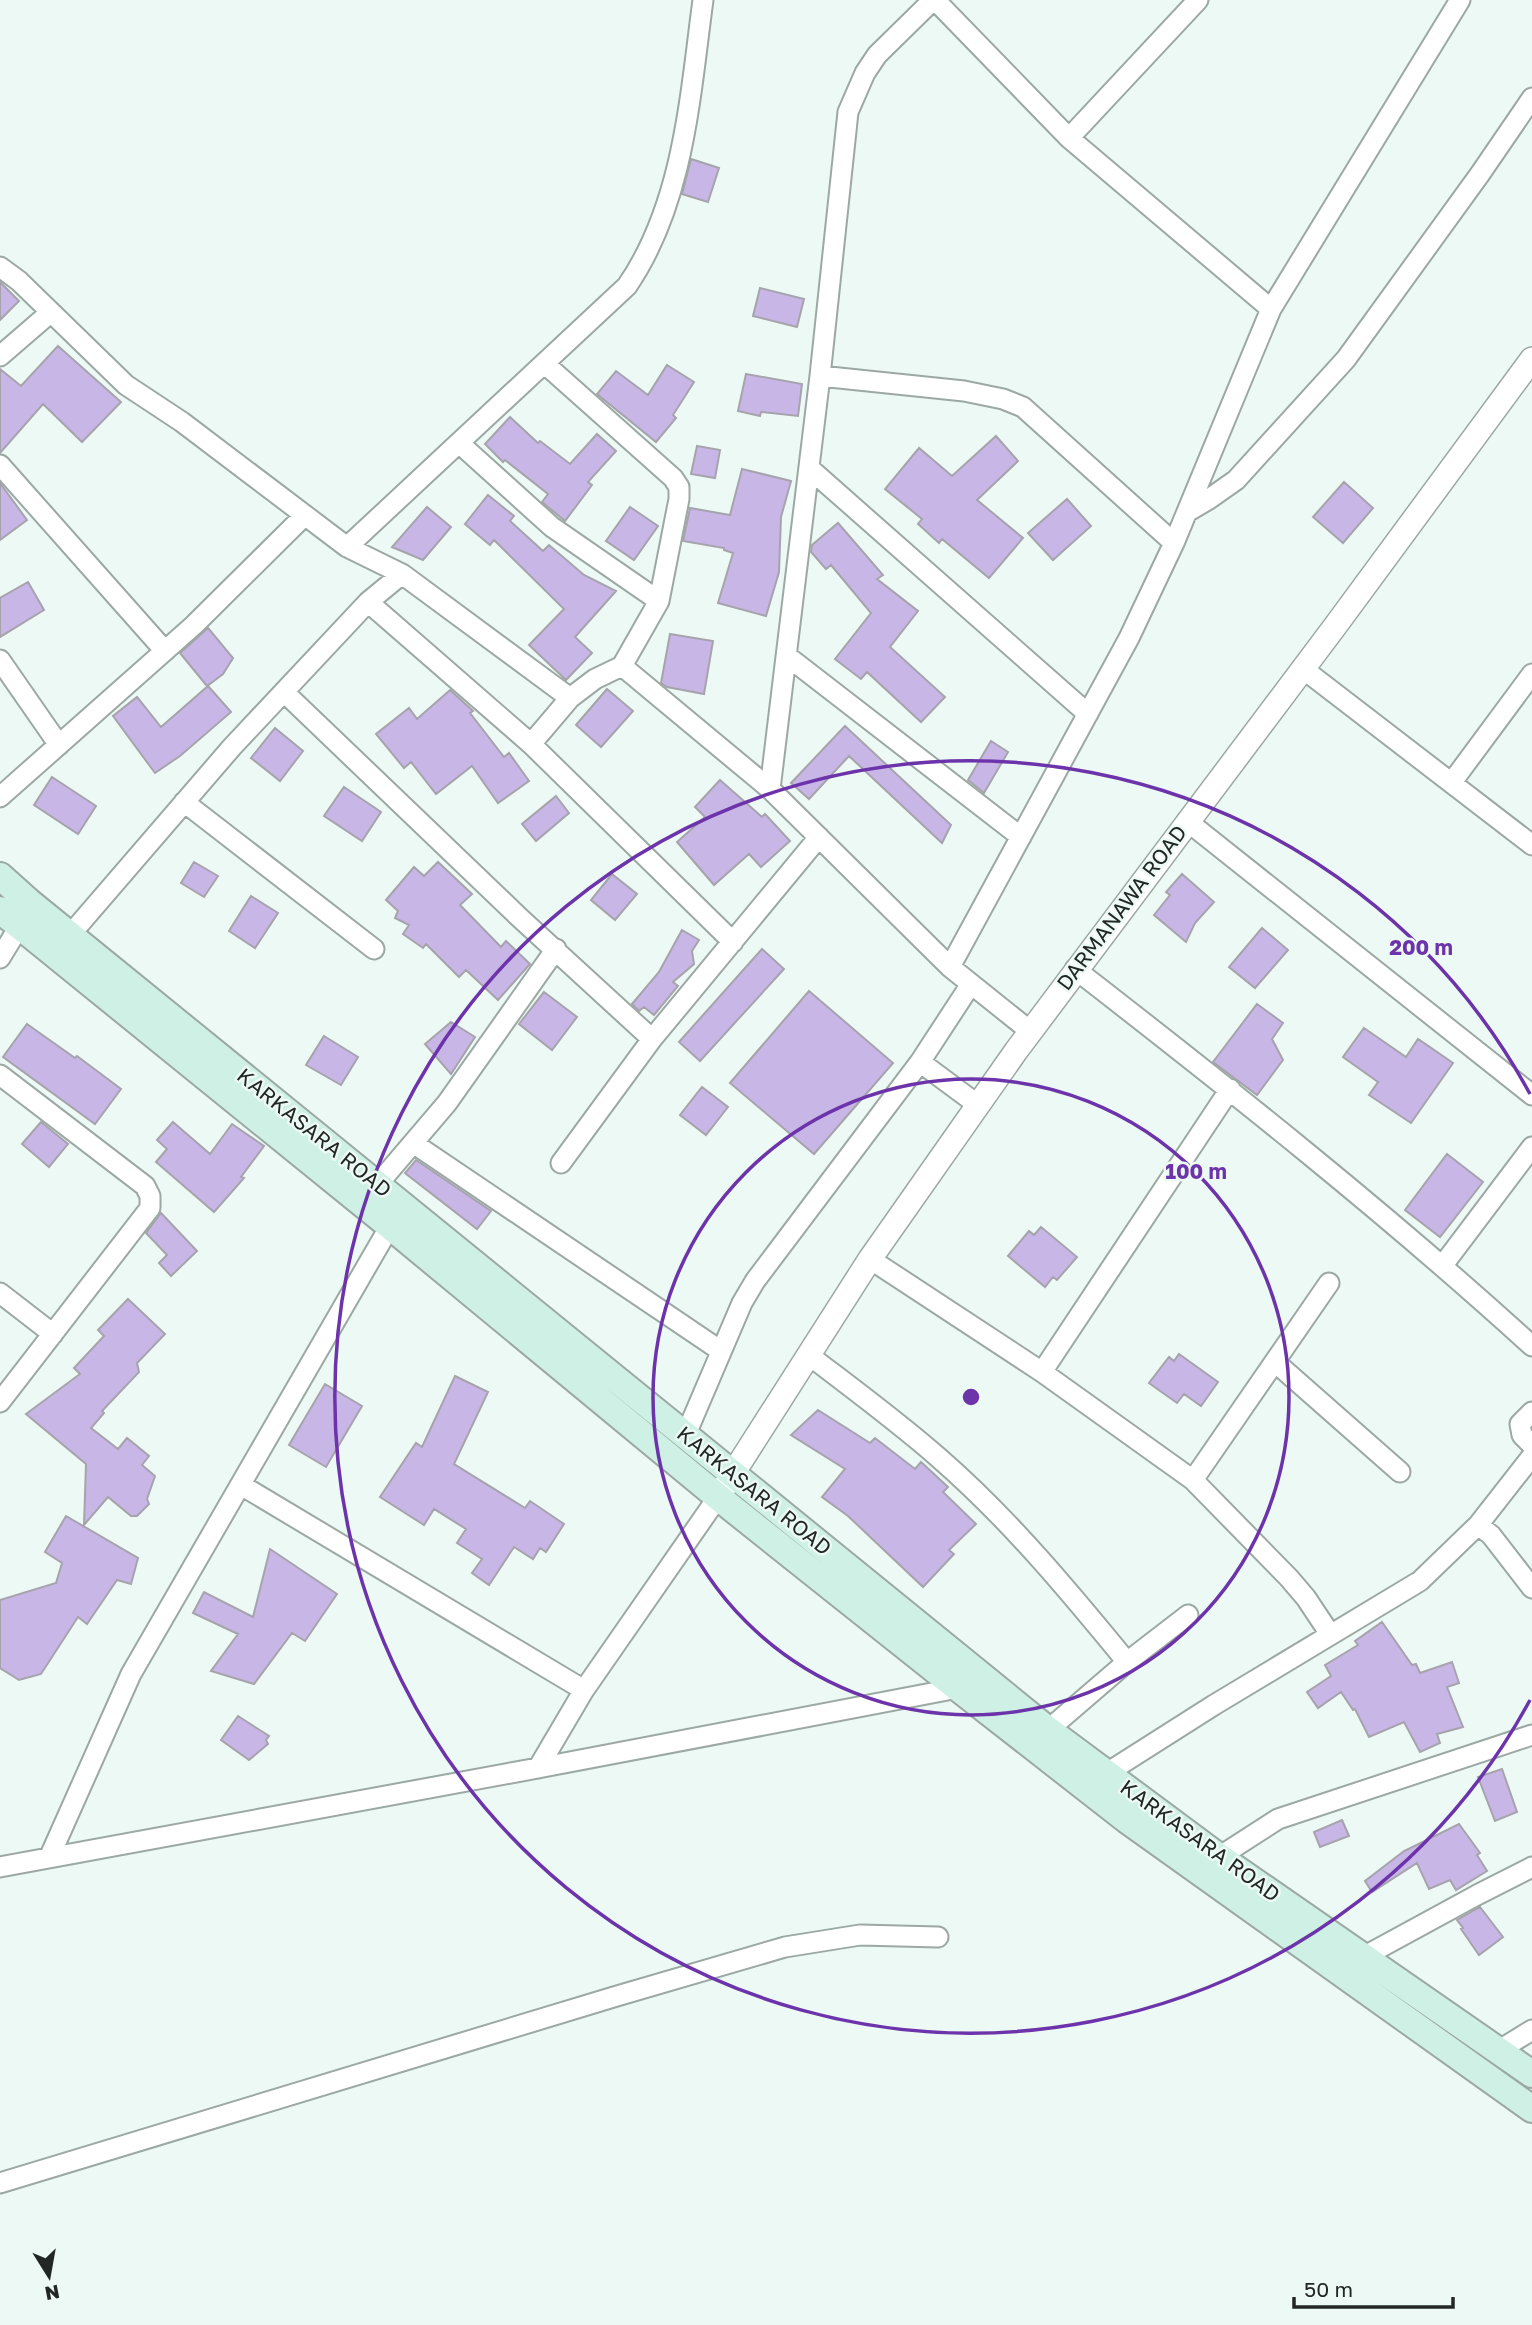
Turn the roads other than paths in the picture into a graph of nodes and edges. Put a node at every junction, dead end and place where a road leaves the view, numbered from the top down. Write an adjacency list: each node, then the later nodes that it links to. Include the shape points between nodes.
1 (703, 0): 12 (street, via 684,140 645,259 627,286)
2 (934, 0): 6 (street); 13 (street, via 877,55 848,112)
3 (1198, 0): 6 (street)
4 (1460, 0): 8 (street)
5 (1532, 99): 17 (street, via 1346,359 1236,480)
6 (1069, 138): 8 (street)
7 (0, 267): 9 (street)
8 (1271, 309): 17 (street)
9 (51, 312): 10 (street); 18 (street, via 126,385)
10 (0, 356)
11 (1532, 359): 28 (street, DARMANAWA ROAD)
12 (545, 364): 14 (street); 22 (street, via 679,487)
13 (820, 376): 16 (street); 19 (street, via 964,391 1023,407)
14 (459, 443): 20 (street); 22 (street, via 552,527)
15 (0, 466): 24 (street)
16 (809, 468): 25 (street); 32 (street)
17 (1188, 512): 19 (street)
18 (305, 515): 20 (street); 24 (street)
19 (1174, 543): 32 (street)
20 (347, 547): 21 (street)
21 (402, 574): 23 (street); 31 (street)
22 (659, 601): 27 (street)
23 (368, 602): 30 (street); 33 (street)
24 (165, 650): 34 (street)
25 (786, 656): 36 (street); 41 (street)
26 (0, 660): 34 (street)
27 (622, 666): 31 (street); 36 (street)
28 (1302, 667): 35 (street); 39 (street, DARMANAWA ROAD)
29 (1532, 674): 35 (street)
30 (284, 692): 38 (street); 48 (street)
31 (570, 698): 33 (street)
32 (1088, 714): 41 (street)
33 (531, 744): 46 (street)
34 (59, 745): 37 (street)
35 (1452, 782): 42 (street)
36 (770, 789): 40 (street)
37 (0, 797)
38 (184, 802): 45 (street); 47 (street)
39 (1187, 821): 51 (street, DARMANAWA ROAD); 59 (street)
40 (819, 837): 46 (street); 50 (street)
41 (1021, 837): 50 (street)
42 (1532, 845)
43 (0, 876): 45 (main road, KARKASARA ROAD)
44 (9, 919): 49 (street); 52 (main road, KARKASARA ROAD)
45 (70, 935): 52 (main road, KARKASARA ROAD)
46 (733, 942): 55 (street)
47 (374, 949)
48 (556, 949): 55 (street); 61 (street, via 447,1103)
49 (0, 958)
50 (950, 967): 53 (street)
51 (1075, 969): 54 (street, DARMANAWA ROAD); 58 (street)
52 (104, 979): 64 (main road, KARKASARA ROAD); 65 (main road, KARKASARA ROAD)
53 (971, 984): 54 (street); 56 (street)
54 (1030, 1031): 60 (street, DARMANAWA ROAD)
55 (652, 1039): 63 (street)
56 (920, 1062): 60 (street); 72 (street, via 755,1281)
57 (0, 1075): 70 (street, via 145,1186 150,1196 150,1208)
58 (1230, 1089): 67 (street); 75 (street)
59 (1532, 1095)
60 (978, 1105): 66 (street, DARMANAWA ROAD)
61 (413, 1143): 64 (street); 72 (street)
62 (1532, 1147): 67 (street)
63 (561, 1163)
64 (377, 1184): 78 (main road, KARKASARA ROAD)
65 (390, 1226): 84 (street); 85 (main road, KARKASARA ROAD)
66 (870, 1259): 73 (street, DARMANAWA ROAD); 75 (street)
67 (1443, 1265): 71 (street)
68 (1329, 1283): 74 (street)
69 (0, 1293): 70 (street)
70 (53, 1334): 76 (street)
71 (1532, 1346)
72 (721, 1351): 78 (street)
73 (810, 1356): 82 (street, DARMANAWA ROAD); 90 (street, via 972,1488 1047,1565)
74 (1275, 1362): 81 (street); 83 (street)
75 (1042, 1372): 83 (street)
76 (0, 1402)
77 (1532, 1412): 79 (street, via 1520,1424 1522,1435)
78 (686, 1434): 82 (main road, KARKASARA ROAD)
79 (1532, 1445)
80 (1532, 1456): 86 (street)
81 (1400, 1472)
82 (734, 1474): 85 (street, DARMANAWA ROAD); 93 (main road, KARKASARA ROAD)
83 (1193, 1480): 89 (street, via 1289,1578)
84 (241, 1485): 92 (street); 98 (street, via 131,1674)
85 (718, 1497): 91 (main road, KARKASARA ROAD); 92 (street)
86 (1478, 1525): 87 (street); 89 (street, via 1420,1581)
87 (1532, 1588)
88 (1188, 1615): 90 (street)
89 (1330, 1634): 96 (street)
90 (1127, 1662): 93 (street)
91 (958, 1688): 95 (street); 106 (main road, KARKASARA ROAD, via 1127,1820)
92 (584, 1690): 95 (street)
93 (1048, 1730): 96 (main road, KARKASARA ROAD)
94 (1532, 1735): 97 (street, via 1278,1819)
95 (538, 1768): 98 (street)
96 (1107, 1773): 97 (main road, KARKASARA ROAD)
97 (1219, 1857): 102 (main road, KARKASARA ROAD)
98 (49, 1858): 99 (street)
99 (0, 1867)
100 (1532, 1867): 102 (street)
101 (939, 1937): 107 (street, via 860,1935 785,1947)
102 (1363, 1957): 104 (main road, KARKASARA ROAD)
103 (1532, 2030): 104 (street)
104 (1498, 2051): 105 (main road, KARKASARA ROAD)
105 (1532, 2074)
106 (1532, 2109)
107 (0, 2183)

